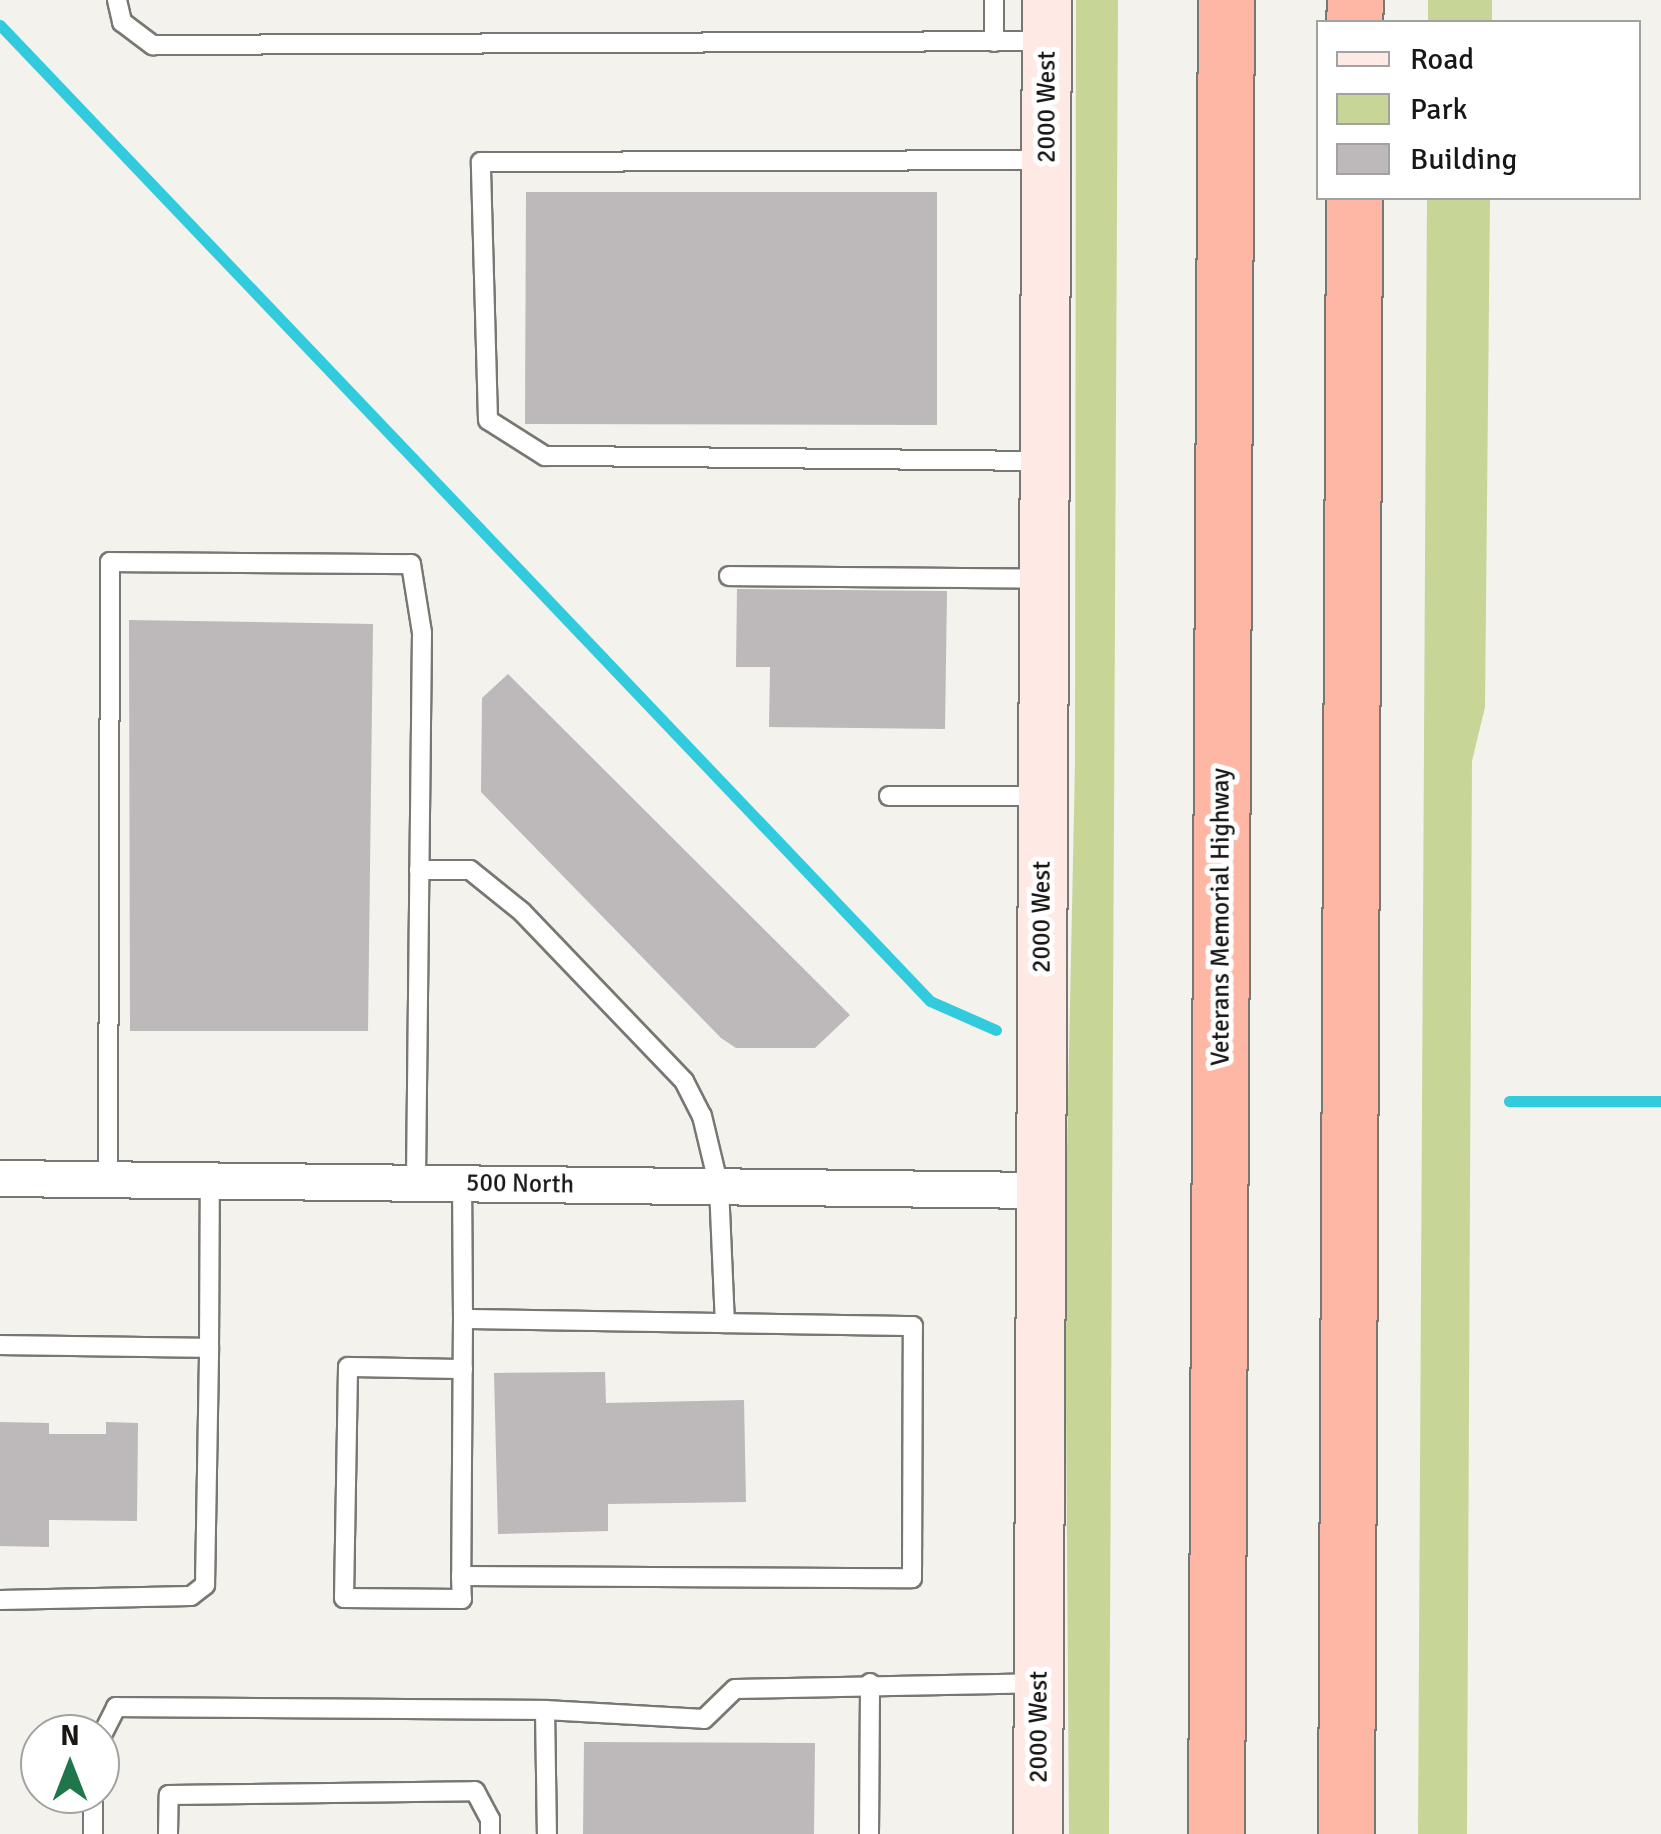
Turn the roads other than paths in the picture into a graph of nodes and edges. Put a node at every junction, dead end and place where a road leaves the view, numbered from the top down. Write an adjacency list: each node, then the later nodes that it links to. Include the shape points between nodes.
1 (117, 0): 5 (lane, via 122,22 153,45)
2 (994, 0): 5 (lane)
3 (1226, 0): 37 (highway, Veterans Memorial Highway)
4 (1047, 21): 5 (lane); 6 (street, 2000 West)
5 (994, 42)
6 (1047, 160): 8 (street, 2000 West); 8 (lane, via 481,162 488,420 545,456)
7 (1354, 200): 38 (highway)
8 (1043, 460): 10 (street, 2000 West)
9 (728, 576): 10 (lane)
10 (1043, 579): 12 (street, 2000 West)
11 (889, 796): 12 (lane)
12 (1042, 796): 20 (street, 2000 West)
13 (419, 870): 15 (lane, via 422,634 411,564 110,562); 17 (lane); 19 (lane, via 470,870 522,912 684,1080 702,1116)
14 (0, 1178): 15 (street, 500 North)
15 (108, 1179): 16 (street, 500 North)
16 (210, 1180): 17 (street, 500 North); 24 (lane)
17 (416, 1183): 18 (street, 500 North)
18 (462, 1183): 19 (street, 500 North); 21 (lane)
19 (719, 1187): 20 (street, 500 North); 22 (lane)
20 (1040, 1190): 29 (street, 2000 West)
21 (463, 1319): 22 (lane); 25 (lane)
22 (726, 1323): 26 (lane, via 913,1326 912,1578)
23 (0, 1346): 24 (lane)
24 (209, 1348): 27 (lane, via 206,1585 191,1596)
25 (463, 1368): 26 (lane); 26 (lane, via 348,1368 344,1598 462,1599)
26 (461, 1576)
27 (0, 1600)
28 (870, 1683): 29 (lane); 30 (lane, via 735,1689 704,1718); 35 (lane)
29 (1039, 1683): 36 (street, 2000 West)
30 (545, 1710): 31 (lane, via 116,1707); 34 (lane)
31 (112, 1714)
32 (168, 1834): 33 (lane, via 169,1796 475,1791)
33 (490, 1834)
34 (547, 1834)
35 (869, 1834)
36 (1038, 1834)
37 (1216, 1834)
38 (1346, 1834)

